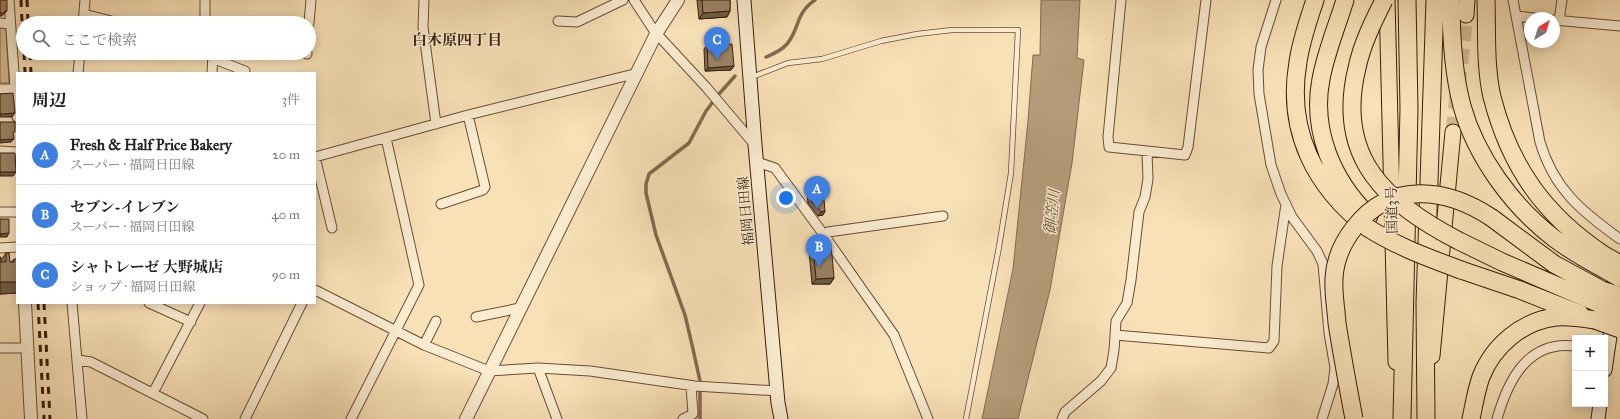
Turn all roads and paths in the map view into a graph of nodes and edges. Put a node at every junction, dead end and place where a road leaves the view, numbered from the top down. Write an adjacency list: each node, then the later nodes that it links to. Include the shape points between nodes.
1 (9, 0): 31 (street)
2 (86, 0): 23 (street)
3 (206, 0): 24 (street)
4 (310, 0): 25 (street)
5 (424, 0): 46 (street, via 423,27)
6 (623, 0): 28 (street, via 578,22)
7 (634, 0): 33 (street)
8 (678, 0): 33 (street)
9 (744, 0): 41 (main road, 福岡日田線)
10 (1121, 0): 52 (street, via 1109,146)
11 (1206, 0): 52 (street, via 1185,156)
12 (1276, 0): 57 (street, via 1261,47 1258,70 1262,118 1271,165)
13 (1315, 0): 61 (highway, via 1297,64 1295,86 1299,126 1314,168 1325,185 1353,216)
14 (1345, 0): 61 (highway, via 1326,57 1321,81 1321,126 1326,151 1335,172)
15 (1384, 0): 77 (highway, bridge, via 1364,45 1354,82 1352,110 1358,147 1376,179 1401,206 1434,228 1509,265)
16 (1387, 0): 112 (highway, 国道3号)
17 (1407, 0): 113 (highway, via 1409,109)
18 (1486, 0): 67 (highway, via 1492,96 1507,142 1524,176 1542,200 1562,223)
19 (1514, 0): 26 (street)
20 (1562, 0): 22 (street)
21 (1451, 5): 67 (highway, via 1454,64 1463,107 1471,130 1493,172 1517,204 1555,239); 114 (highway, via 1425,303)
22 (1559, 12)
23 (84, 16)
24 (205, 16)
25 (309, 16)
26 (1516, 16): 27 (street); 64 (street, via 1540,142 1548,164 1565,193)
27 (1524, 17)
28 (558, 20)
29 (1560, 21): 32 (street)
30 (0, 23): 31 (street)
31 (10, 24): 43 (street)
32 (1620, 26)
33 (656, 34): 40 (street); 49 (street, via 716,98)
34 (79, 60): 37 (street)
35 (212, 60): 38 (street)
36 (221, 60): 39 (street)
37 (78, 72)
38 (212, 72)
39 (245, 72)
40 (638, 73): 45 (street); 78 (street)
41 (750, 77): 49 (main road, 福岡日田線); 108 (lane, via 788,63 822,59 881,41 917,34 952,30 1018,30 1011,173)
42 (0, 89): 43 (street)
43 (15, 89): 44 (street)
44 (16, 103)
45 (468, 115): 46 (street); 56 (street, via 485,186 483,190)
46 (436, 124): 48 (street)
47 (1453, 132): 115 (highway, via 1436,303)
48 (386, 138): 53 (street); 84 (street, via 419,285)
49 (755, 145): 55 (main road, 福岡日田線)
50 (0, 152): 51 (street)
51 (16, 152)
52 (1147, 152): 85 (street, via 1147,185 1139,212 1127,304 1116,321)
53 (316, 157)
54 (316, 161): 62 (street)
55 (757, 162): 63 (street, via 775,168); 95 (main road, 福岡日田線)
56 (441, 204)
57 (1286, 204): 85 (street, via 1277,266 1272,346 1269,348); 110 (street, via 1323,264 1335,368 1333,384)
58 (0, 212): 59 (street)
59 (16, 212)
60 (943, 216): 63 (street, via 828,232)
61 (1371, 224): 77 (highway, bridge, via 1434,260 1461,270 1520,290)
62 (332, 228)
63 (824, 235): 107 (street, via 894,335)
64 (1620, 239)
65 (16, 247): 66 (street)
66 (0, 248)
67 (1604, 262): 68 (highway, bridge); 69 (highway, bridge)
68 (1620, 263): 86 (main road)
69 (1620, 278)
70 (316, 291): 84 (street)
71 (1620, 296): 77 (highway, bridge)
72 (25, 304): 90 (street)
73 (72, 304): 91 (street)
74 (151, 304): 82 (street)
75 (200, 304): 82 (street)
76 (302, 304): 101 (street)
77 (1599, 304): 79 (highway, bridge); 83 (highway, bridge); 111 (highway, bridge, via 1554,264 1480,209 1453,198 1426,193 1411,194 1383,202 1363,218 1349,234 1337,262 1334,277 1339,335); 116 (highway, via 1573,317 1556,317 1540,321 1512,336 1493,356 1481,377)
78 (520, 308): 80 (street); 93 (street)
79 (1620, 312)
80 (476, 317)
81 (436, 321): 87 (street)
82 (191, 322): 96 (street)
83 (1620, 329)
84 (395, 331): 87 (street); 102 (street)
85 (1115, 335): 109 (street, via 1111,368 1101,381 1065,412)
86 (1608, 338)
87 (424, 345): 93 (street)
88 (1572, 346): 117 (street, via 1551,346 1536,353 1523,365 1512,379)
89 (0, 348): 90 (street)
90 (27, 348): 98 (street)
91 (78, 360): 96 (street, via 91,362); 99 (street)
92 (538, 368): 93 (street); 94 (street, via 590,371); 104 (street)
93 (489, 371): 103 (street)
94 (697, 386): 95 (street); 105 (street, via 692,414)
95 (777, 391): 106 (main road, 福岡日田線)
96 (153, 393): 100 (street)
97 (1600, 407): 118 (main road)
98 (31, 419)
99 (82, 419)
100 (204, 419)
101 (245, 419)
102 (351, 419)
103 (466, 419)
104 (557, 419)
105 (683, 419)
106 (781, 419)
107 (928, 419)
108 (966, 419)
109 (1062, 419)
110 (1322, 419)
111 (1354, 419)
112 (1397, 419)
113 (1402, 419)
114 (1426, 419)
115 (1429, 419)
116 (1471, 419)
117 (1497, 419)
118 (1598, 419)

